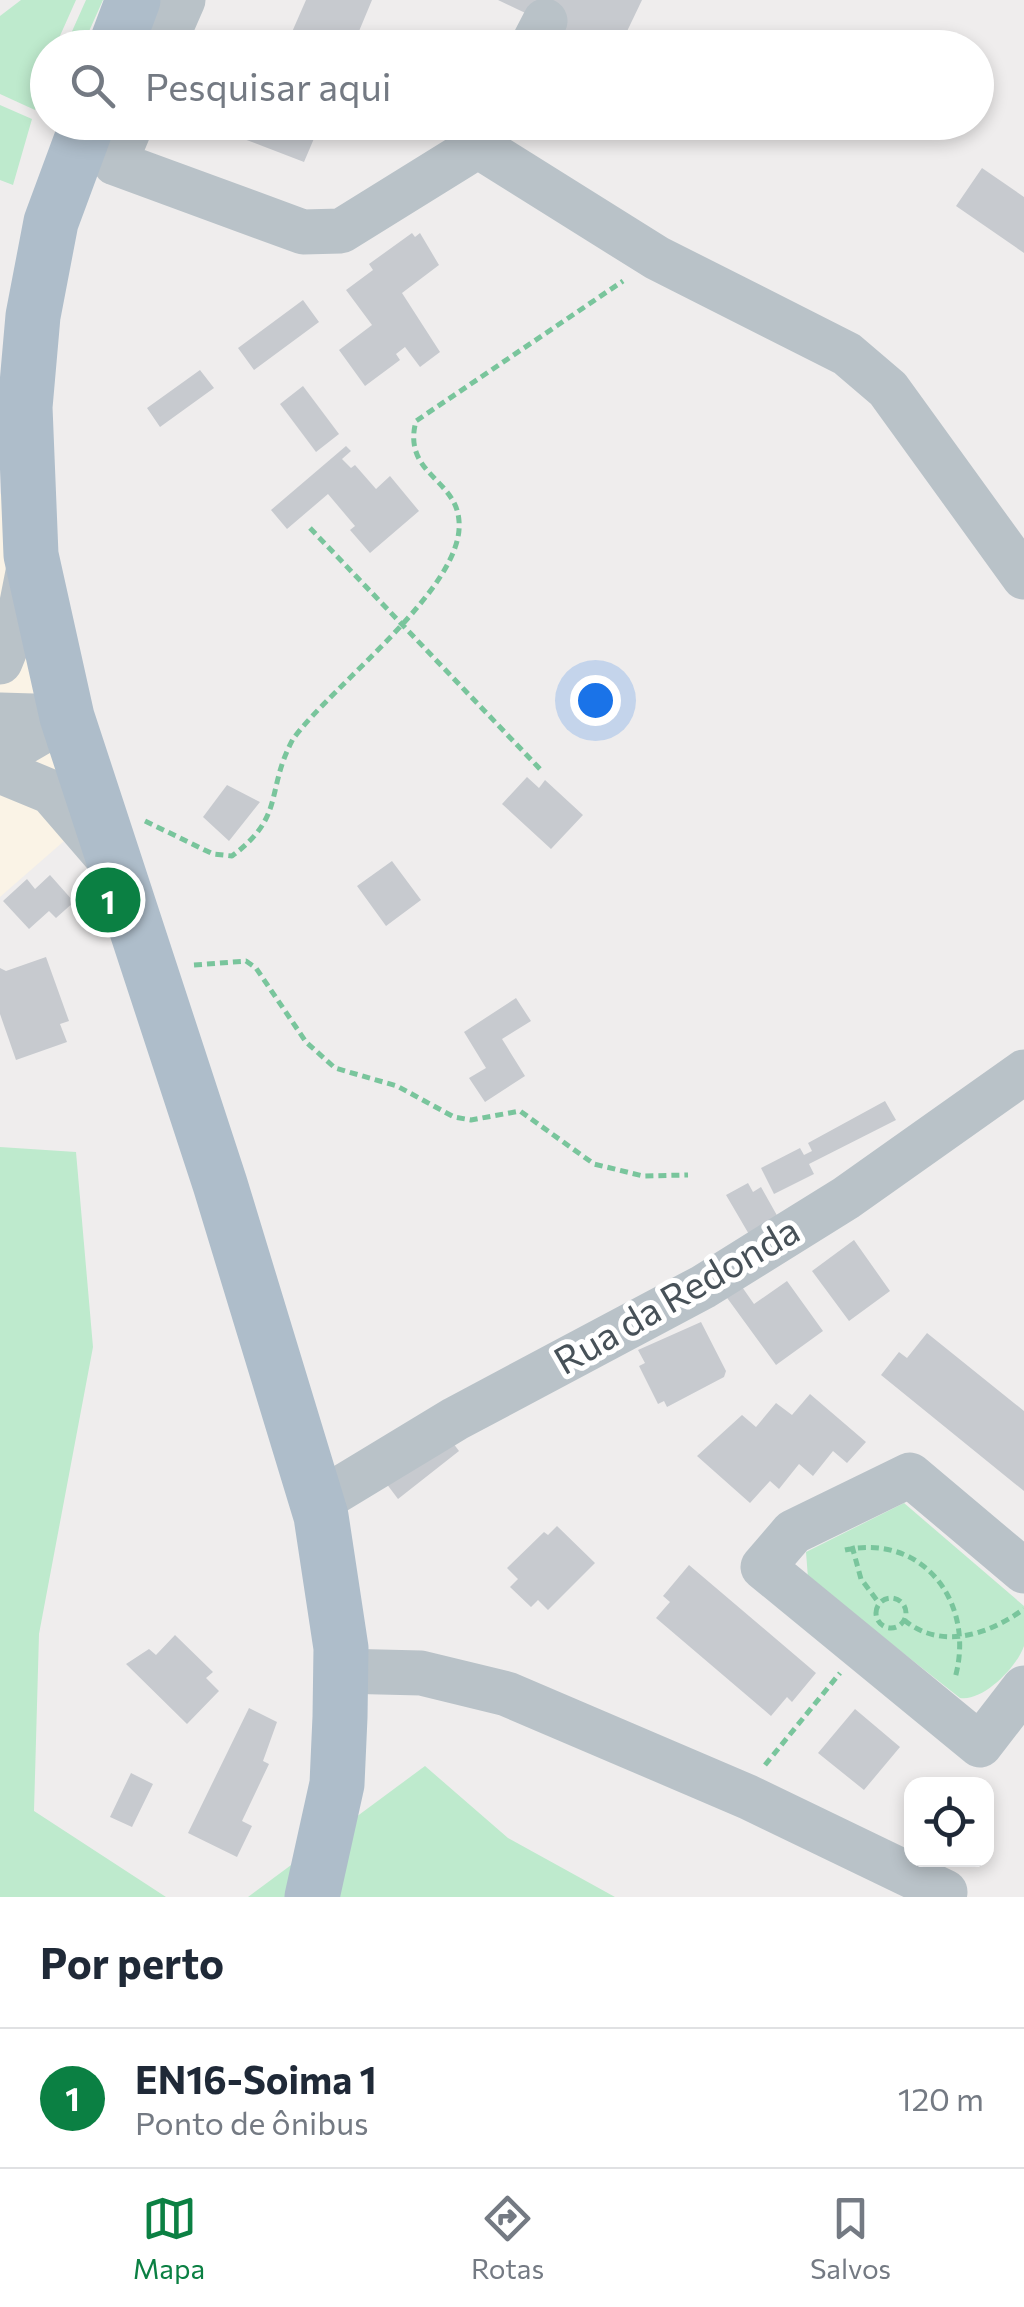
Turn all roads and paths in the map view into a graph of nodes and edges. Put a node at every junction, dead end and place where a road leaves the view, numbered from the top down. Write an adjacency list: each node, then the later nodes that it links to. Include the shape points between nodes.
1 (133, 0): 3 (main road)
2 (183, 0): 4 (street)
3 (122, 30)
4 (170, 30)
5 (81, 140): 11 (main road, via 51,222 33,316 25,408)
6 (125, 140): 7 (street, via 115,163 303,232 340,232)
7 (475, 140)
8 (492, 140): 9 (street)
9 (657, 258): 12 (street, via 869,371); 13 (path, via 416,422 410,442 457,506 460,525 450,566)
10 (310, 528): 13 (path)
11 (31, 555): 14 (street, via 20,613); 16 (main road)
12 (1024, 577)
13 (400, 624): 18 (path); 20 (path, via 293,738 268,822 232,856 214,854 147,821)
14 (0, 662)
15 (0, 715): 16 (street)
16 (67, 717): 17 (street); 20 (main road)
17 (0, 756)
18 (540, 770)
19 (0, 771): 21 (street, via 51,792)
20 (102, 822): 21 (main road)
21 (118, 872): 22 (main road)
22 (151, 973): 24 (path, via 246,961 270,984 306,1042 335,1068 397,1086 454,1118 520,1111 594,1164 643,1176); 25 (main road)
23 (1024, 1072): 25 (street, Rua da Redonda, via 846,1198 703,1287 455,1419)
24 (688, 1175)
25 (318, 1502): 35 (main road)
26 (849, 1529): 27 (path)
27 (852, 1548): 28 (path); 30 (path); 33 (path, via 887,1547 918,1560 948,1592)
28 (838, 1551)
29 (1024, 1572): 34 (street, via 910,1475 793,1532 763,1567)
30 (879, 1604): 32 (path, via 902,1602); 32 (path, via 883,1626)
31 (1024, 1609): 33 (path, via 994,1628)
32 (904, 1620): 33 (path, via 934,1635)
33 (962, 1636): 37 (path)
34 (860, 1647): 36 (street, via 980,1746); 38 (path)
35 (340, 1671): 38 (street, via 421,1673 506,1694); 40 (main road, via 337,1784)
36 (1024, 1688)
37 (950, 1690)
38 (741, 1794): 39 (street)
39 (945, 1892)
40 (312, 1897)

